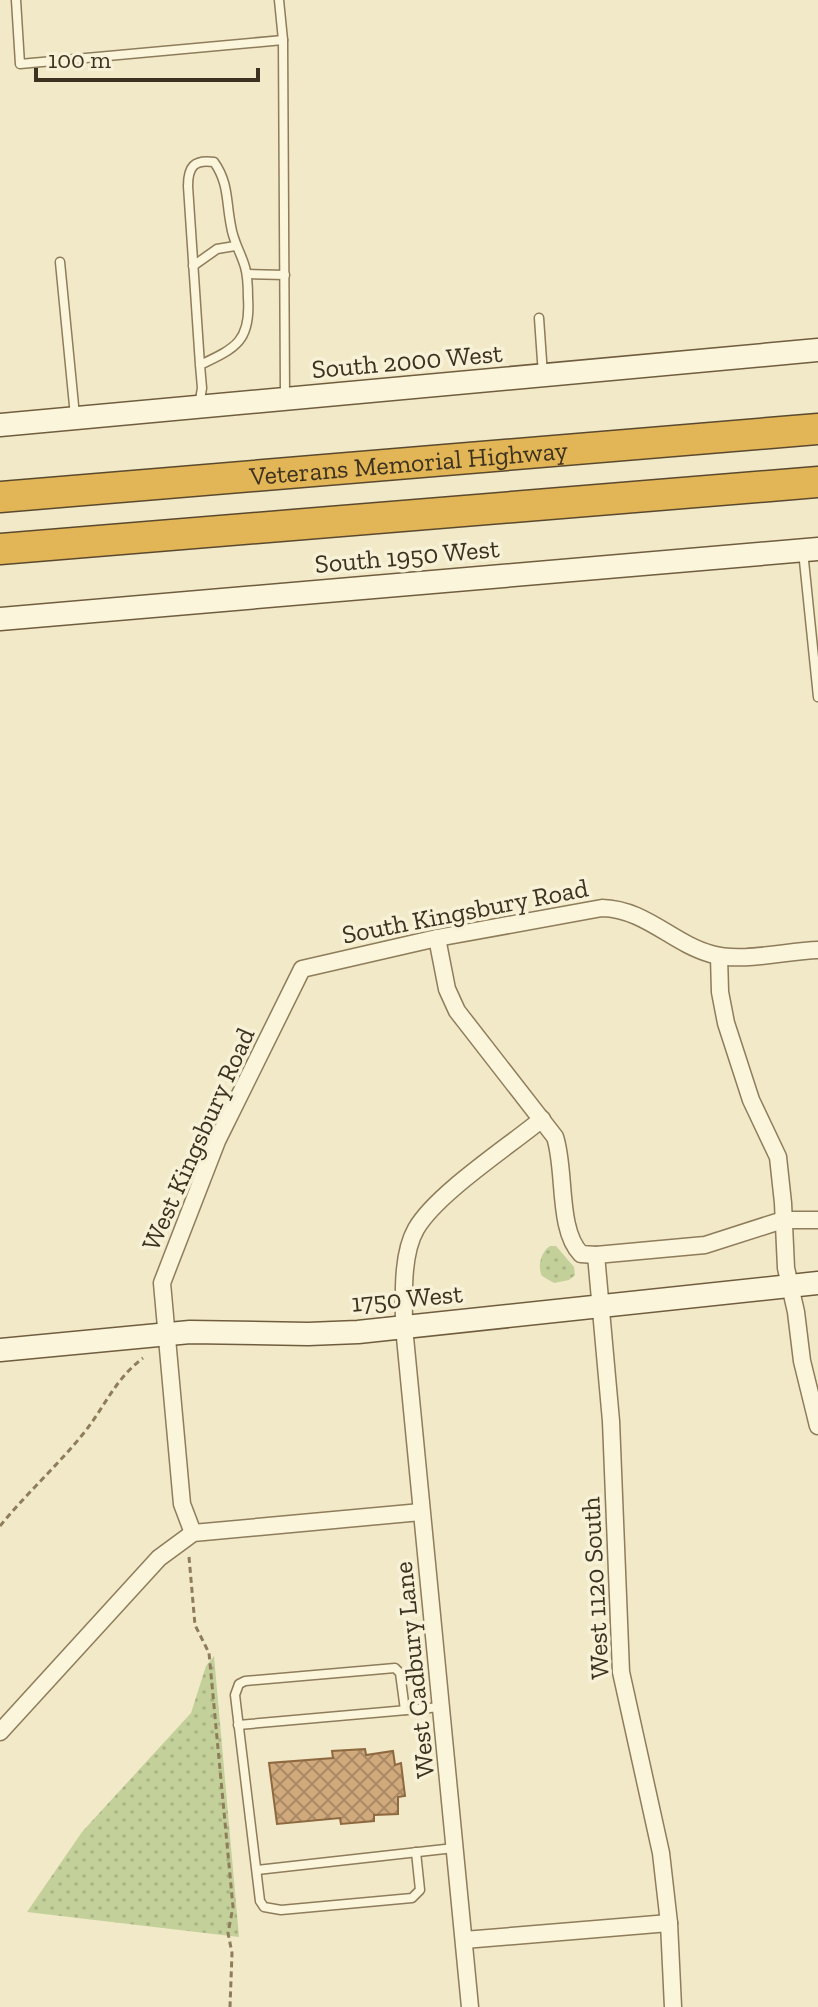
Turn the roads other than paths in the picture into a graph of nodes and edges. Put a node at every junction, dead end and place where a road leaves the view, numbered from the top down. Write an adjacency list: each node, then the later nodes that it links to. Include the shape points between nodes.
1 (16, 0): 3 (lane, via 20,64)
2 (279, 0): 3 (lane)
3 (283, 40): 8 (lane)
4 (235, 246): 6 (lane, via 217,249); 6 (lane, via 223,174 214,162 194,163 188,171); 7 (lane)
5 (60, 262): 15 (lane)
6 (193, 266): 11 (lane)
7 (247, 274): 8 (lane); 11 (lane, via 246,332 234,348)
8 (285, 275): 13 (lane)
9 (539, 318): 12 (lane)
10 (818, 350): 12 (street, South 2000 West)
11 (200, 365): 14 (lane)
12 (543, 376): 13 (street, South 2000 West)
13 (285, 400): 14 (street, South 2000 West)
14 (199, 407): 15 (street, South 2000 West)
15 (75, 417): 16 (street, South 2000 West)
16 (0, 425)
17 (818, 429): 19 (highway, Veterans Memorial Highway)
18 (818, 482): 20 (highway, Veterans Memorial Highway)
19 (0, 497)
20 (0, 549)
21 (811, 550): 22 (lane); 23 (street, South 1950 West)
22 (813, 603): 24 (lane)
23 (0, 619)
24 (818, 697)
25 (437, 938): 27 (street, South Kingsbury Road, via 615,908); 28 (street, South Kingsbury Road); 29 (street, via 457,1011)
26 (818, 950): 27 (street, South Kingsbury Road)
27 (719, 956): 30 (street, via 726,1023 751,1100 778,1157)
28 (302, 969): 37 (street, West Kingsbury Road, via 217,1141 162,1283)
29 (542, 1119): 32 (street, via 560,1152 573,1246 581,1254); 36 (street, West Cadbury Lane, via 435,1205 414,1231 405,1271)
30 (783, 1220): 31 (street); 32 (street, via 705,1245); 34 (street)
31 (818, 1220)
32 (596, 1255): 35 (street, West 1120 South)
33 (818, 1283): 34 (street, 1750 West)
34 (790, 1286): 35 (street, 1750 West); 39 (street)
35 (601, 1306): 36 (street, 1750 West); 49 (street, West 1120 South, via 621,1672 661,1853)
36 (404, 1327): 37 (street, 1750 West, via 308,1334); 40 (street, West Cadbury Lane)
37 (165, 1334): 38 (street, 1750 West); 41 (street, West Kingsbury Road, via 182,1504)
38 (0, 1350)
39 (818, 1426)
40 (421, 1512): 41 (street); 42 (street, West Cadbury Lane)
41 (193, 1533): 45 (street, via 159,1558)
42 (442, 1706): 43 (lane); 46 (street, West Cadbury Lane)
43 (405, 1710): 44 (lane); 44 (lane, via 400,1673 391,1668 245,1681 235,1695)
44 (238, 1725): 48 (lane)
45 (0, 1732)
46 (455, 1848): 47 (lane); 50 (street, West Cadbury Lane)
47 (416, 1852): 48 (lane); 48 (lane, via 420,1890 412,1898 272,1910 260,1901)
48 (257, 1870)
49 (669, 1923): 50 (street); 52 (street, West 1120 South)
50 (464, 1940): 51 (street, West Cadbury Lane)
51 (470, 2007)
52 (673, 2007)

